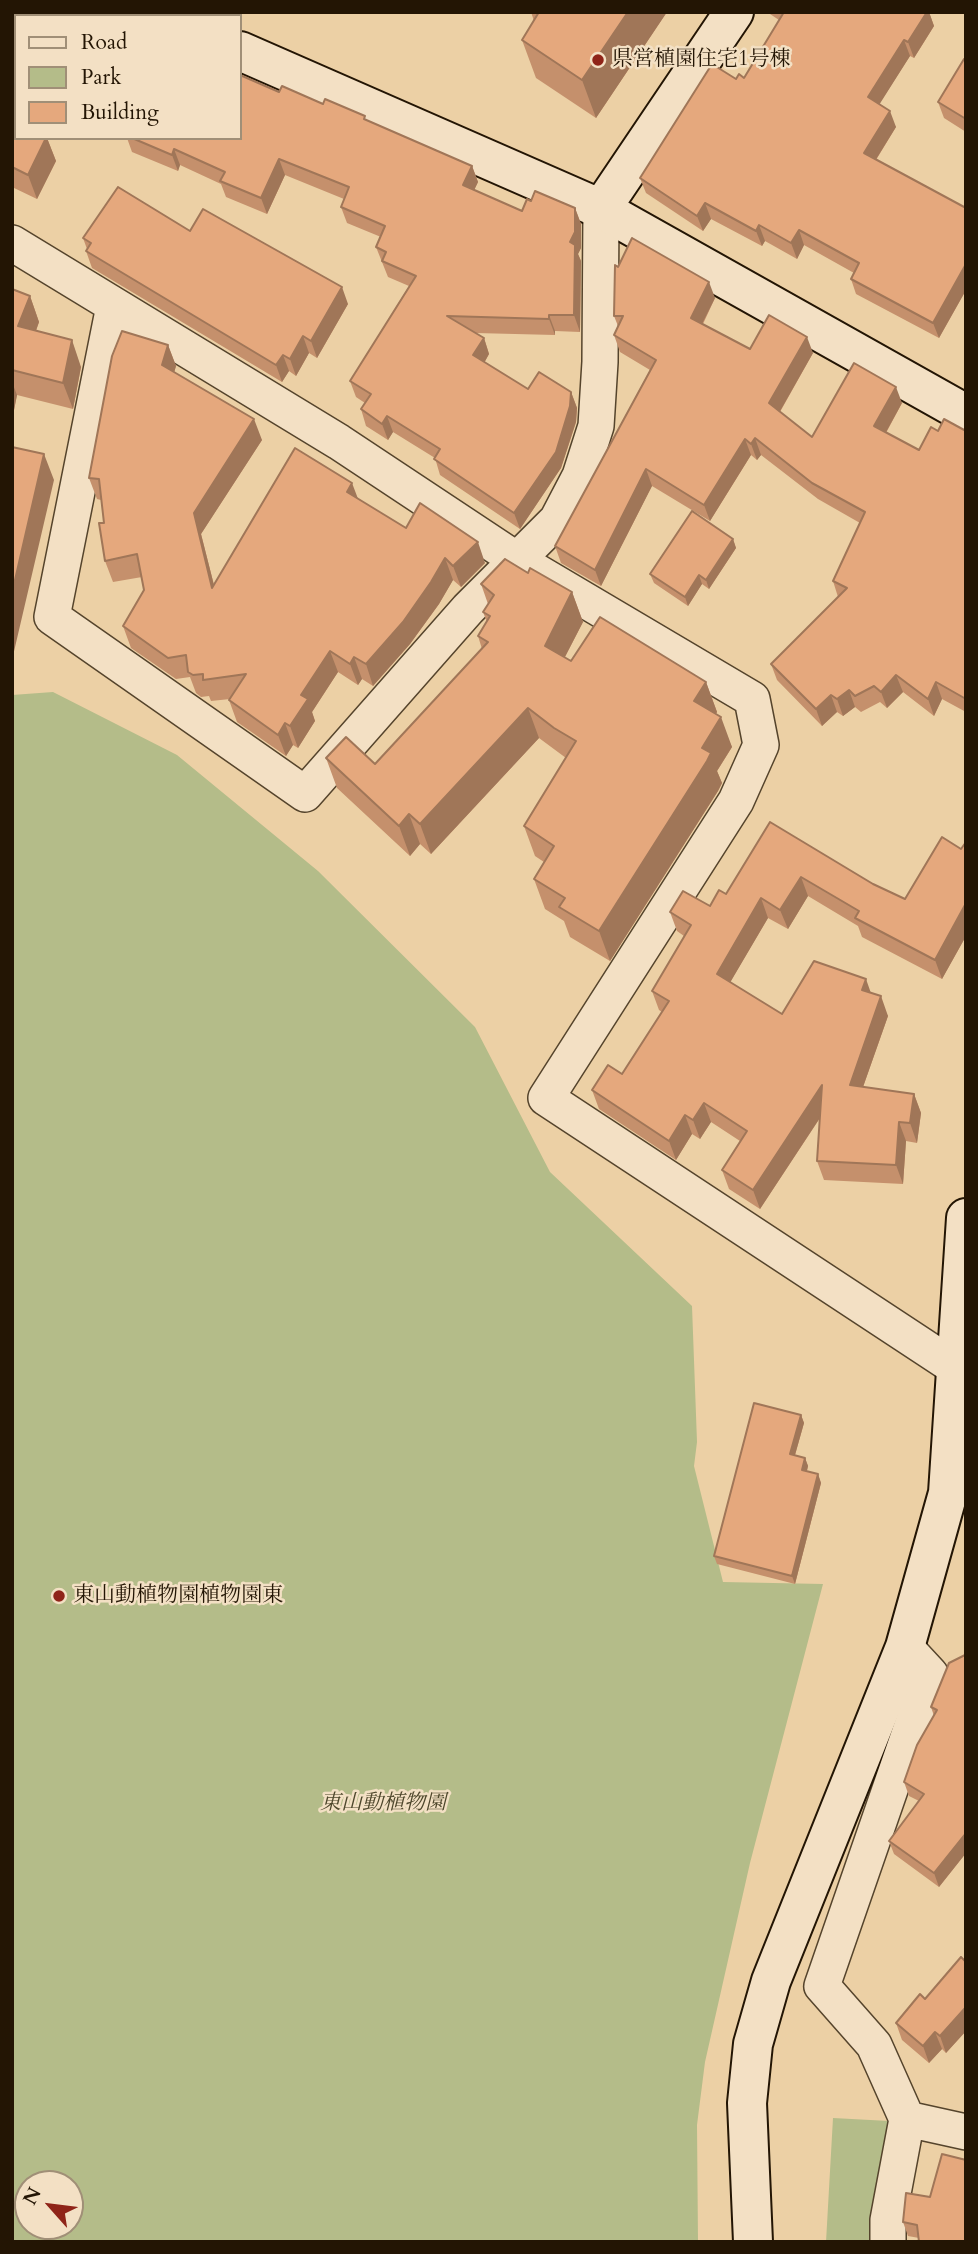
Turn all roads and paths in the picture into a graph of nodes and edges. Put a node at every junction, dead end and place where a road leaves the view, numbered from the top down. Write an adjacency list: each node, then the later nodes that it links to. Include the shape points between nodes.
1 (734, 12): 3 (street)
2 (242, 52): 3 (street)
3 (601, 209): 6 (street); 7 (street, via 596,426 580,476 557,520)
4 (12, 243): 5 (street)
5 (114, 306): 7 (street, via 339,442); 7 (street, via 52,617 305,793)
6 (966, 414)
7 (517, 560): 9 (street, via 752,699 761,745 736,802 546,1098)
8 (966, 1218): 9 (street)
9 (956, 1368): 10 (street)
10 (957, 1494): 11 (street)
11 (905, 1647): 12 (street, via 929,1674 822,1986 874,2045); 14 (street, via 771,1981 753,2044 747,2103)
12 (907, 2119): 13 (street); 15 (street)
13 (966, 2132)
14 (752, 2242)
15 (888, 2242)

